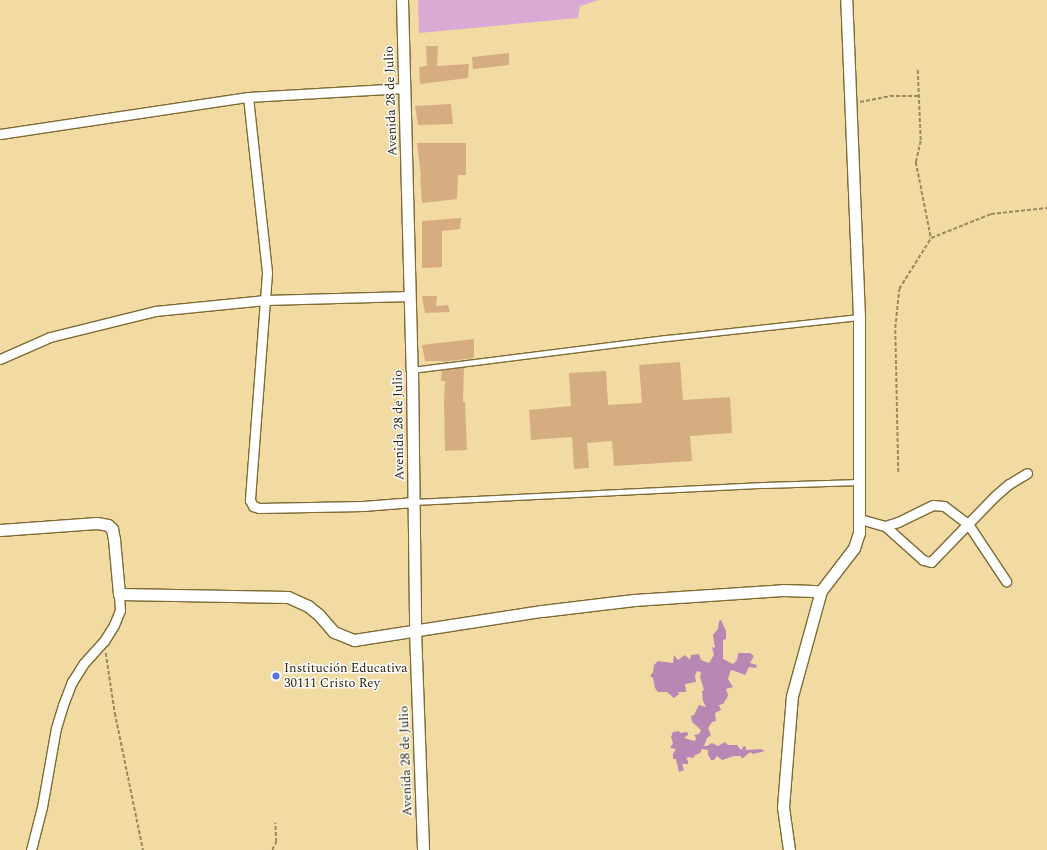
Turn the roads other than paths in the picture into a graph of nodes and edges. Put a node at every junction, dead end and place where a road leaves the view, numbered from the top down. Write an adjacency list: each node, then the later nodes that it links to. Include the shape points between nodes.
1 (402, 0): 3 (street, Avenida 28 de Julio)
2 (846, 0): 8 (street)
3 (405, 88): 4 (street); 6 (street, Avenida 28 de Julio)
4 (248, 96): 5 (street); 7 (street, via 267,273)
5 (0, 134)
6 (410, 296): 7 (street); 10 (street, Avenida 28 de Julio)
7 (265, 300): 9 (street, via 155,312 50,338); 13 (street, via 250,500 253,506 363,506)
8 (859, 317): 10 (lane); 12 (street)
9 (0, 359)
10 (412, 370): 13 (street, Avenida 28 de Julio)
11 (1027, 473): 15 (street, via 1009,484)
12 (859, 482): 13 (lane); 14 (street)
13 (414, 502): 21 (street, Avenida 28 de Julio)
14 (860, 519): 16 (street); 19 (street, via 854,548)
15 (968, 524): 16 (street, via 944,506 933,505); 16 (street, via 932,562 923,560); 18 (street)
16 (885, 526)
17 (0, 530): 20 (street, via 97,523 108,525 112,529 114,539)
18 (1006, 581)
19 (821, 591): 21 (street, via 783,590 634,600); 24 (street, via 792,696 783,807)
20 (119, 594): 21 (street, via 288,597 308,606 334,632 354,640); 22 (street, via 120,610 114,625 104,641 84,663 62,705)
21 (416, 630): 23 (street, Avenida 28 de Julio)
22 (31, 850)
23 (422, 850)
24 (789, 850)

